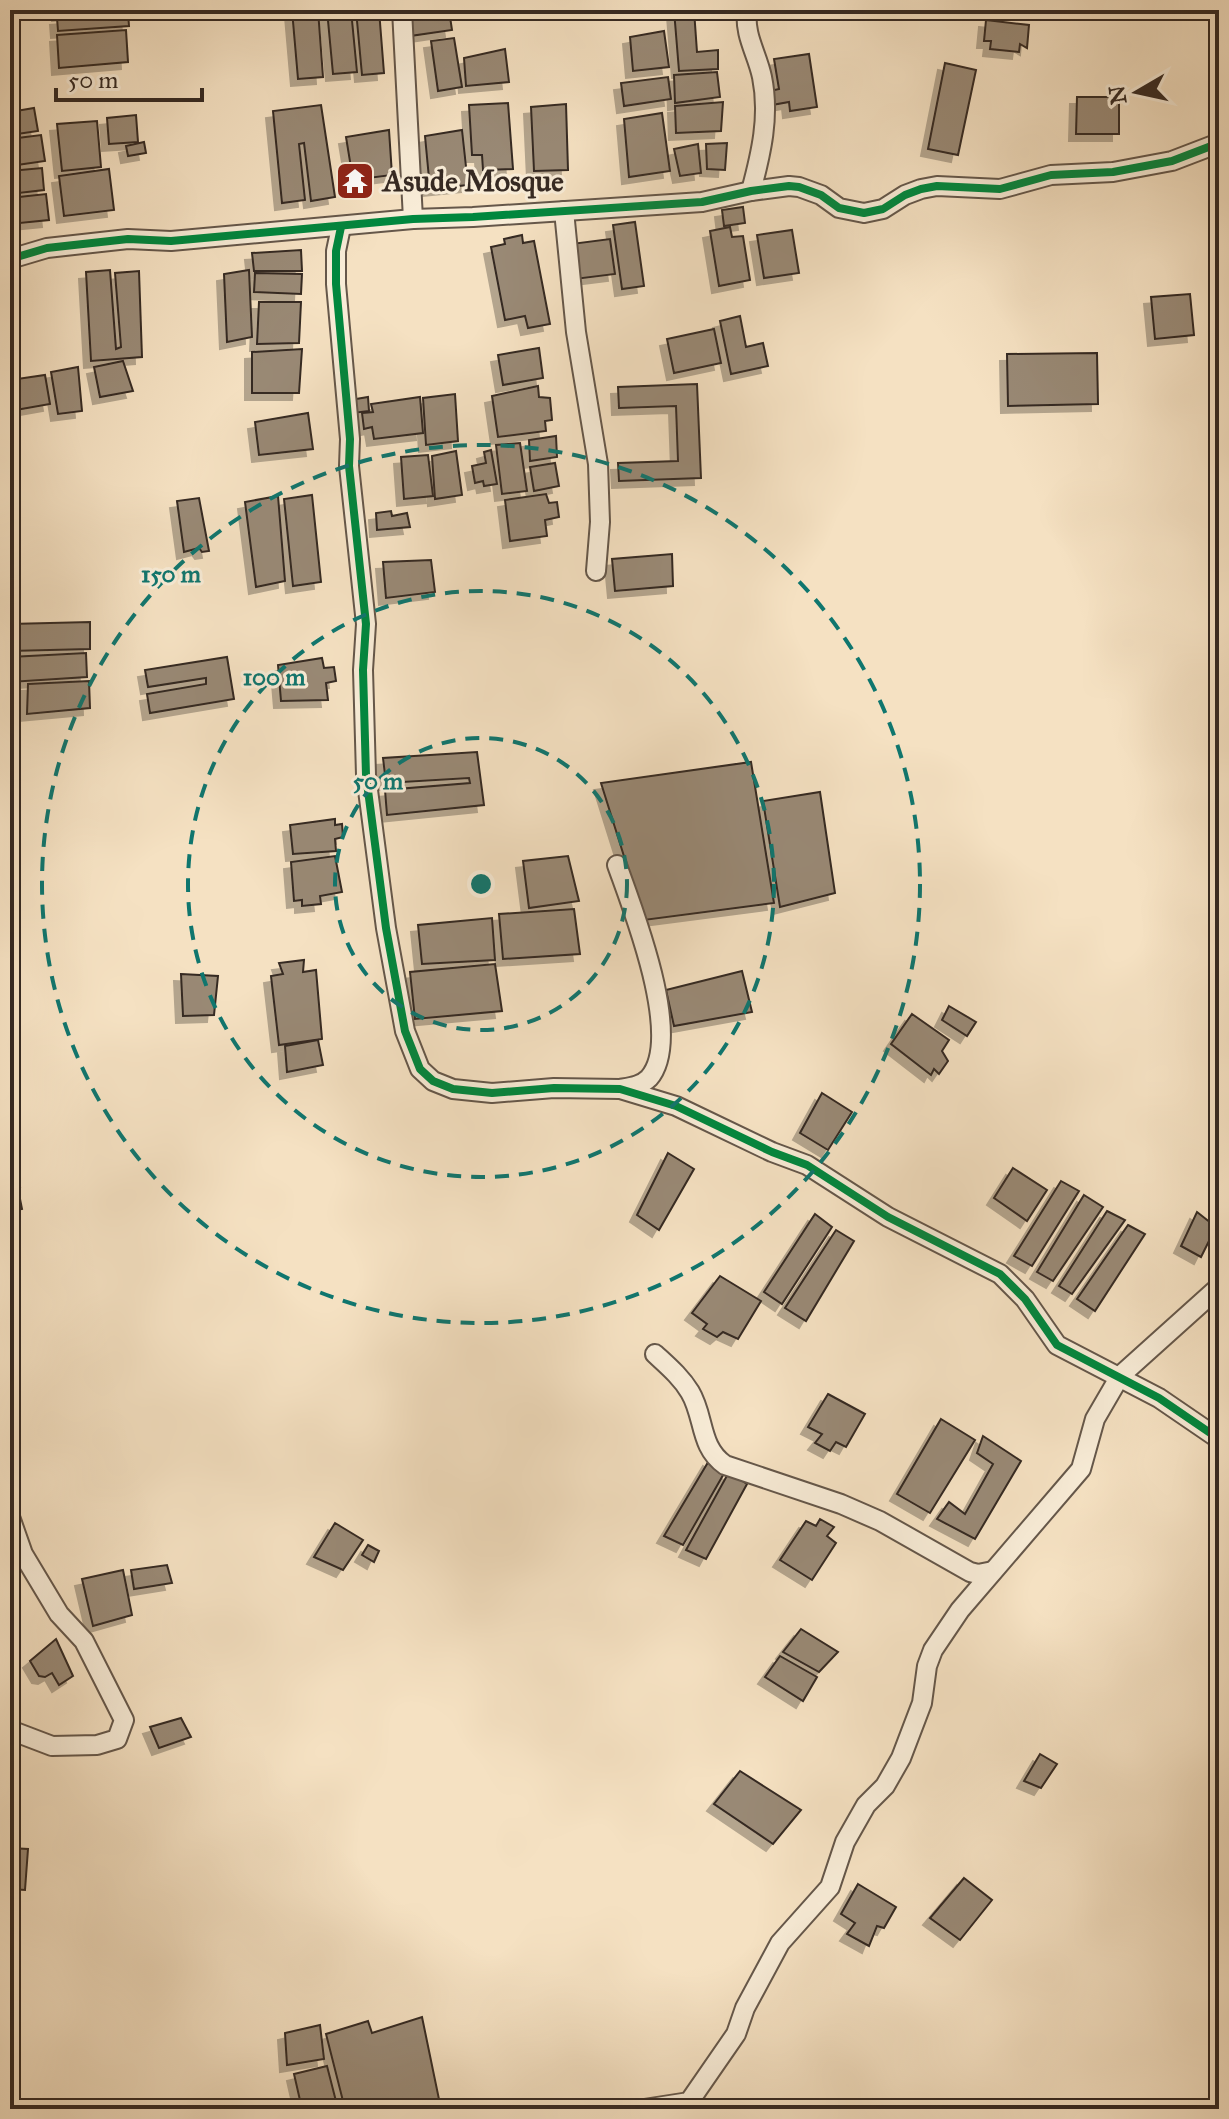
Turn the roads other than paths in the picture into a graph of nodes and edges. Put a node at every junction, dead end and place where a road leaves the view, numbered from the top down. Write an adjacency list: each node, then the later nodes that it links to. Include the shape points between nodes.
1 (402, 10): 6 (street)
2 (747, 10): 4 (street, via 747,34 762,77 765,111)
3 (1219, 143): 4 (street, via 1172,161 1113,172 1051,175 1000,189 921,189 864,213 839,208 799,187)
4 (751, 191): 5 (street, via 702,202)
5 (564, 211): 6 (street); 9 (street, via 576,332 598,464)
6 (413, 219): 7 (street)
7 (341, 227): 8 (street, via 171,241 128,239 47,248); 11 (street, via 336,284 366,624 366,775 405,1031 420,1069 453,1089)
8 (10, 259)
9 (596, 571)
10 (617, 865): 11 (street, via 646,950 662,1041 649,1078)
11 (620, 1089): 14 (street, via 676,1106 807,1165 888,1217 1000,1274 1057,1345)
12 (1219, 1287): 14 (street)
13 (655, 1354): 17 (street, via 691,1393 706,1443 725,1465 880,1521 970,1572)
14 (1120, 1376): 15 (street); 17 (street, via 1095,1419 1081,1469)
15 (1219, 1439)
16 (11, 1527): 18 (street, via 59,1614 84,1641 124,1720 117,1739 97,1745 52,1746)
17 (993, 1571): 19 (street, via 933,1650 922,1703 901,1758 852,1830 830,1887 780,1943 736,2034)
18 (10, 1730)
19 (687, 2106): 20 (street)
20 (644, 2109)

